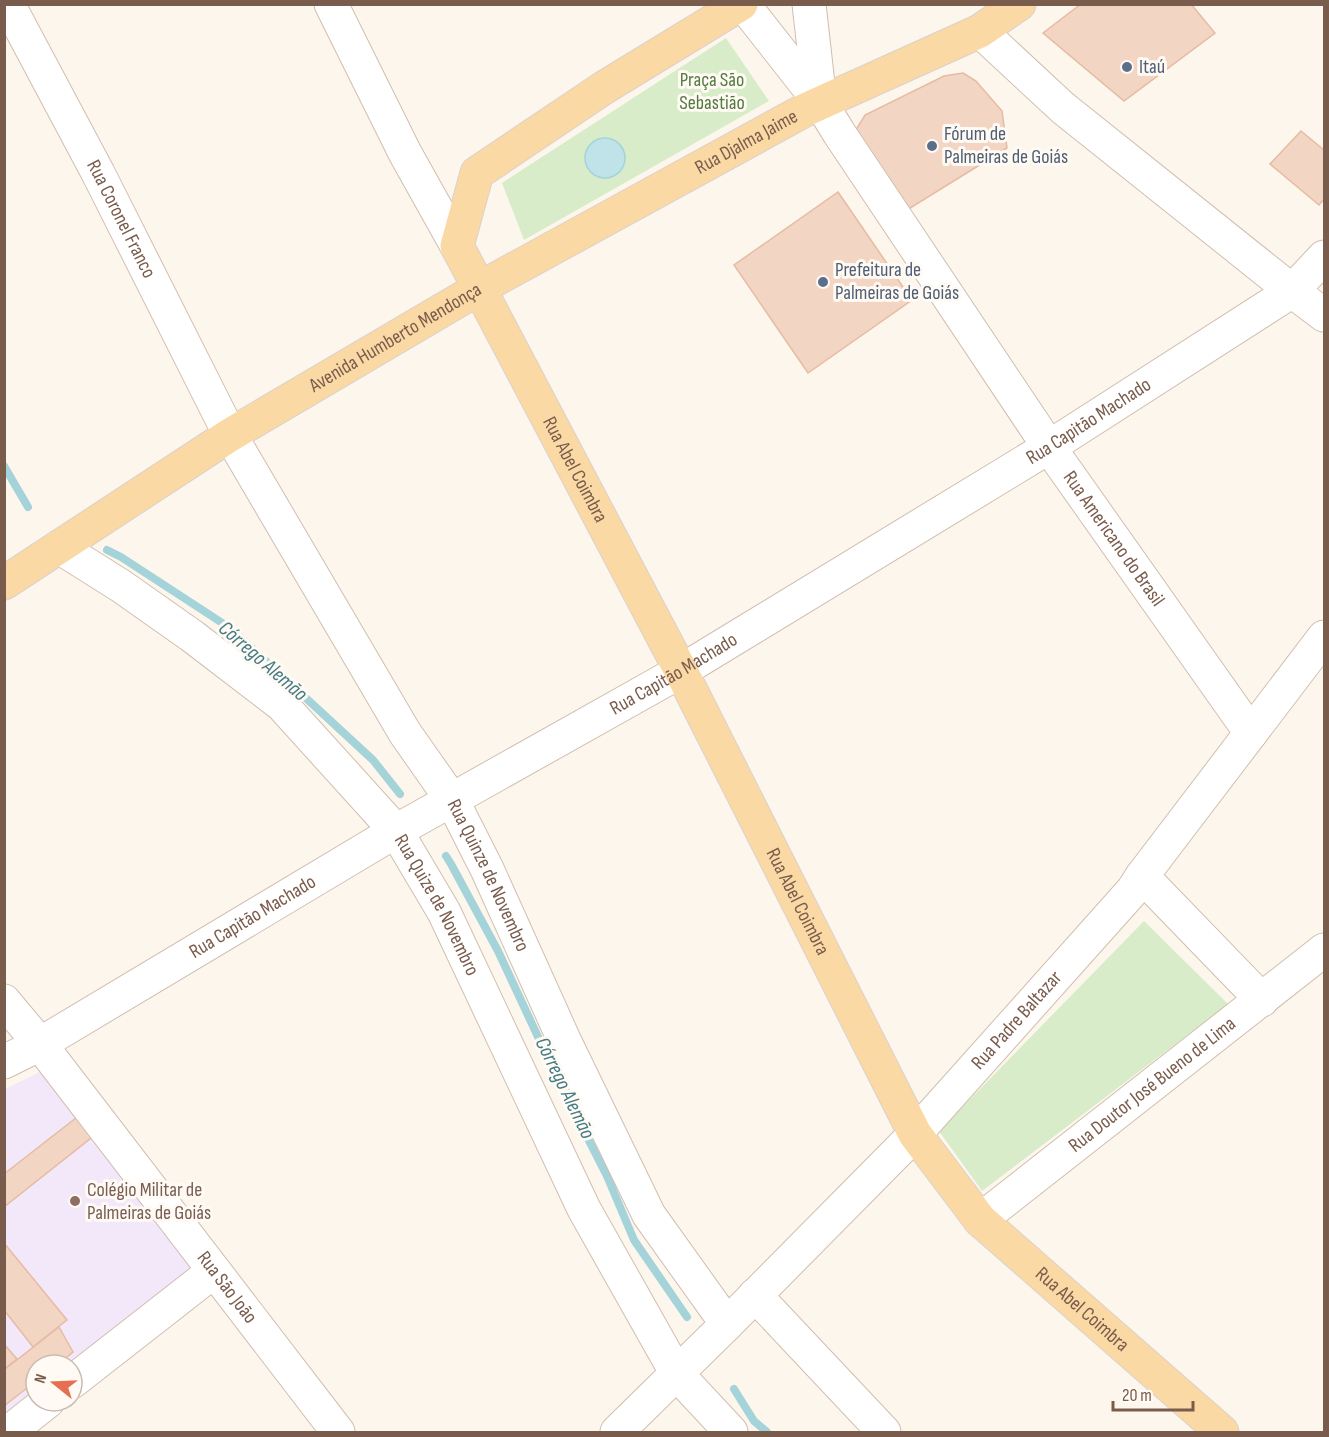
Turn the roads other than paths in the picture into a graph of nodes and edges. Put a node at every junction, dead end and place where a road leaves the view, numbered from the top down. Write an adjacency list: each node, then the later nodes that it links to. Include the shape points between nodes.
1 (8, 4): 13 (street, Rua Coronel Franco)
2 (331, 4): 8 (street, via 405,153)
3 (742, 4): 7 (street, Rua Americano do Brasil); 8 (main road, Avenida Humberto Mendonça, via 605,87 477,173)
4 (809, 4): 7 (street, Rua Americano do Brasil)
5 (1019, 4): 6 (main road, Rua Djalma Jaime)
6 (980, 31): 7 (main road, Rua Djalma Jaime); 11 (street, via 1063,108)
7 (820, 102): 10 (main road, Rua Djalma Jaime); 14 (street, Rua Americano do Brasil)
8 (457, 246): 10 (main road, Avenida Humberto Mendonça)
9 (1324, 257): 11 (street, Rua Capitão Machado)
10 (478, 289): 13 (main road, Avenida Humberto Mendonça); 18 (main road, Rua Abel Coimbra)
11 (1292, 291): 12 (street); 14 (street, Rua Capitão Machado)
12 (1324, 315)
13 (230, 435): 15 (main road, Avenida Humberto Mendonça); 20 (street, Rua Quinze de Novembro, via 405,733)
14 (1049, 447): 18 (street, Rua Capitão Machado); 19 (street, Rua Americano do Brasil)
15 (59, 547): 16 (main road, Avenida Humberto Mendonça); 21 (street, Rua Quize de Novembro, via 192,636 282,705)
16 (4, 583)
17 (1324, 637): 19 (street, Rua Padre Baltazar)
18 (681, 671): 20 (street, Rua Capitão Machado); 28 (main road, Rua Abel Coimbra)
19 (1251, 733): 22 (street, Rua Padre Baltazar)
20 (452, 800): 21 (street, Rua Capitão Machado); 32 (street, Rua Quinze de Novembro, via 649,1215)
21 (396, 831): 26 (street, Rua Capitão Machado); 34 (street, Rua Quize de Novembro, via 444,912 584,1209)
22 (1142, 876): 24 (street); 28 (street, Rua Padre Baltazar)
23 (1324, 950): 24 (street, Rua Doutor José Bueno de Lima)
24 (1262, 1000): 29 (street, Rua Doutor José Bueno de Lima)
25 (4, 1001): 26 (street, Rua São João)
26 (40, 1044): 27 (street, Rua Capitão Machado); 30 (street, Rua São João)
27 (4, 1062)
28 (915, 1134): 29 (main road, Rua Abel Coimbra); 31 (street, Rua Padre Baltazar)
29 (980, 1220): 41 (main road, Rua Abel Coimbra)
30 (214, 1270): 33 (street); 37 (street, Rua São João)
31 (755, 1295): 32 (street, Rua Padre Baltazar); 40 (street)
32 (727, 1324): 34 (street, Rua Padre Baltazar)
33 (84, 1372)
34 (677, 1374): 38 (street, Rua Padre Baltazar); 39 (street, Rua Quize de Novembro)
35 (33, 1413): 36 (street)
36 (9, 1432)
37 (338, 1432)
38 (617, 1432)
39 (731, 1432)
40 (885, 1432)
41 (1222, 1432)

